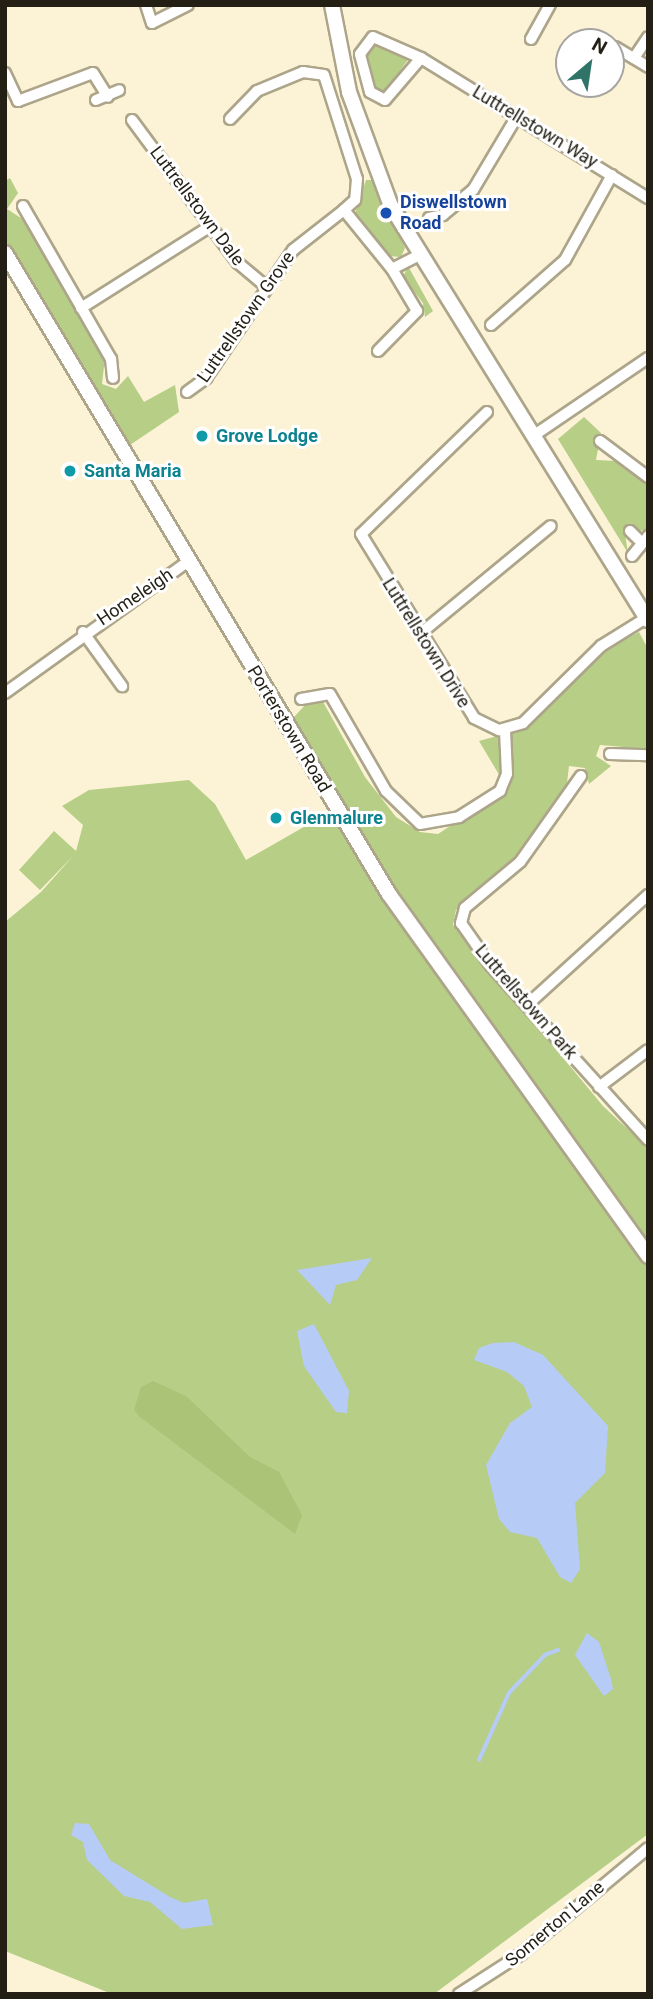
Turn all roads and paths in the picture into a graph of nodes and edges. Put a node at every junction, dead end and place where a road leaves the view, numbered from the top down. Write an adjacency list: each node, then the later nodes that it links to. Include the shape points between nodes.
1 (146, 5): 2 (street, via 152,23)
2 (188, 5)
3 (332, 5): 26 (street, via 365,140)
4 (550, 5): 6 (street)
5 (648, 37): 9 (street)
6 (531, 39)
7 (625, 53): 9 (street)
8 (421, 58): 8 (street, Luttrellstown Way, via 391,96 373,96 360,54 367,39 386,39); 16 (street, Luttrellstown Way)
9 (634, 58): 10 (street)
10 (648, 67)
11 (5, 73): 13 (street)
12 (119, 90): 14 (street)
13 (8, 92): 14 (street, via 21,101 93,73)
14 (108, 96): 15 (street)
15 (96, 100)
16 (516, 118): 19 (street, Luttrellstown Way); 23 (street, via 473,190 443,215)
17 (230, 119): 22 (street, via 257,91 303,72 324,75 358,179 357,195)
18 (132, 120): 24 (street, Luttrellstown Dale)
19 (612, 175): 20 (street, Luttrellstown Way); 30 (street, via 565,260)
20 (648, 198)
21 (23, 206): 29 (street)
22 (344, 210): 27 (street); 28 (street, Luttrellstown Grove, via 300,243)
23 (429, 218)
24 (209, 227): 28 (street, Luttrellstown Dale); 29 (street)
25 (5, 253): 43 (street, Porterstown Road)
26 (417, 256): 27 (street); 36 (street)
27 (392, 269): 31 (street, via 417,311)
28 (268, 287): 34 (street, Luttrellstown Grove, via 206,378)
29 (81, 308): 33 (street, via 111,359)
30 (491, 325)
31 (378, 351)
32 (648, 358): 36 (street)
33 (113, 378)
34 (187, 392)
35 (487, 412): 46 (street, Luttrellstown Drive, via 467,438 362,530 362,542)
36 (536, 434): 44 (street)
37 (600, 442): 38 (street, via 605,455)
38 (648, 477)
39 (551, 526): 46 (street)
40 (630, 531): 41 (street)
41 (644, 539): 42 (street)
42 (632, 556)
43 (187, 562): 45 (street, Homeleigh); 59 (street, Porterstown Road, via 388,894)
44 (647, 619): 50 (street, via 601,646 528,719)
45 (83, 632): 47 (street, Homeleigh); 48 (street, Homeleigh)
46 (421, 633): 50 (street, Luttrellstown Drive, via 474,718)
47 (122, 686)
48 (5, 693)
49 (301, 699): 50 (street, via 330,694 386,791 420,824 460,817 500,791 507,775)
50 (505, 730)
51 (610, 754): 52 (street)
52 (648, 755)
53 (581, 776): 55 (street, Luttrellstown Park, via 520,862 461,914 485,958)
54 (648, 895): 55 (street)
55 (527, 1005): 57 (street, Luttrellstown Park)
56 (648, 1050): 57 (street)
57 (599, 1087): 58 (street, Luttrellstown Park)
58 (648, 1140)
59 (648, 1256)
60 (648, 1848): 61 (street, Somerton Lane, via 502,1968)
61 (459, 1994)

